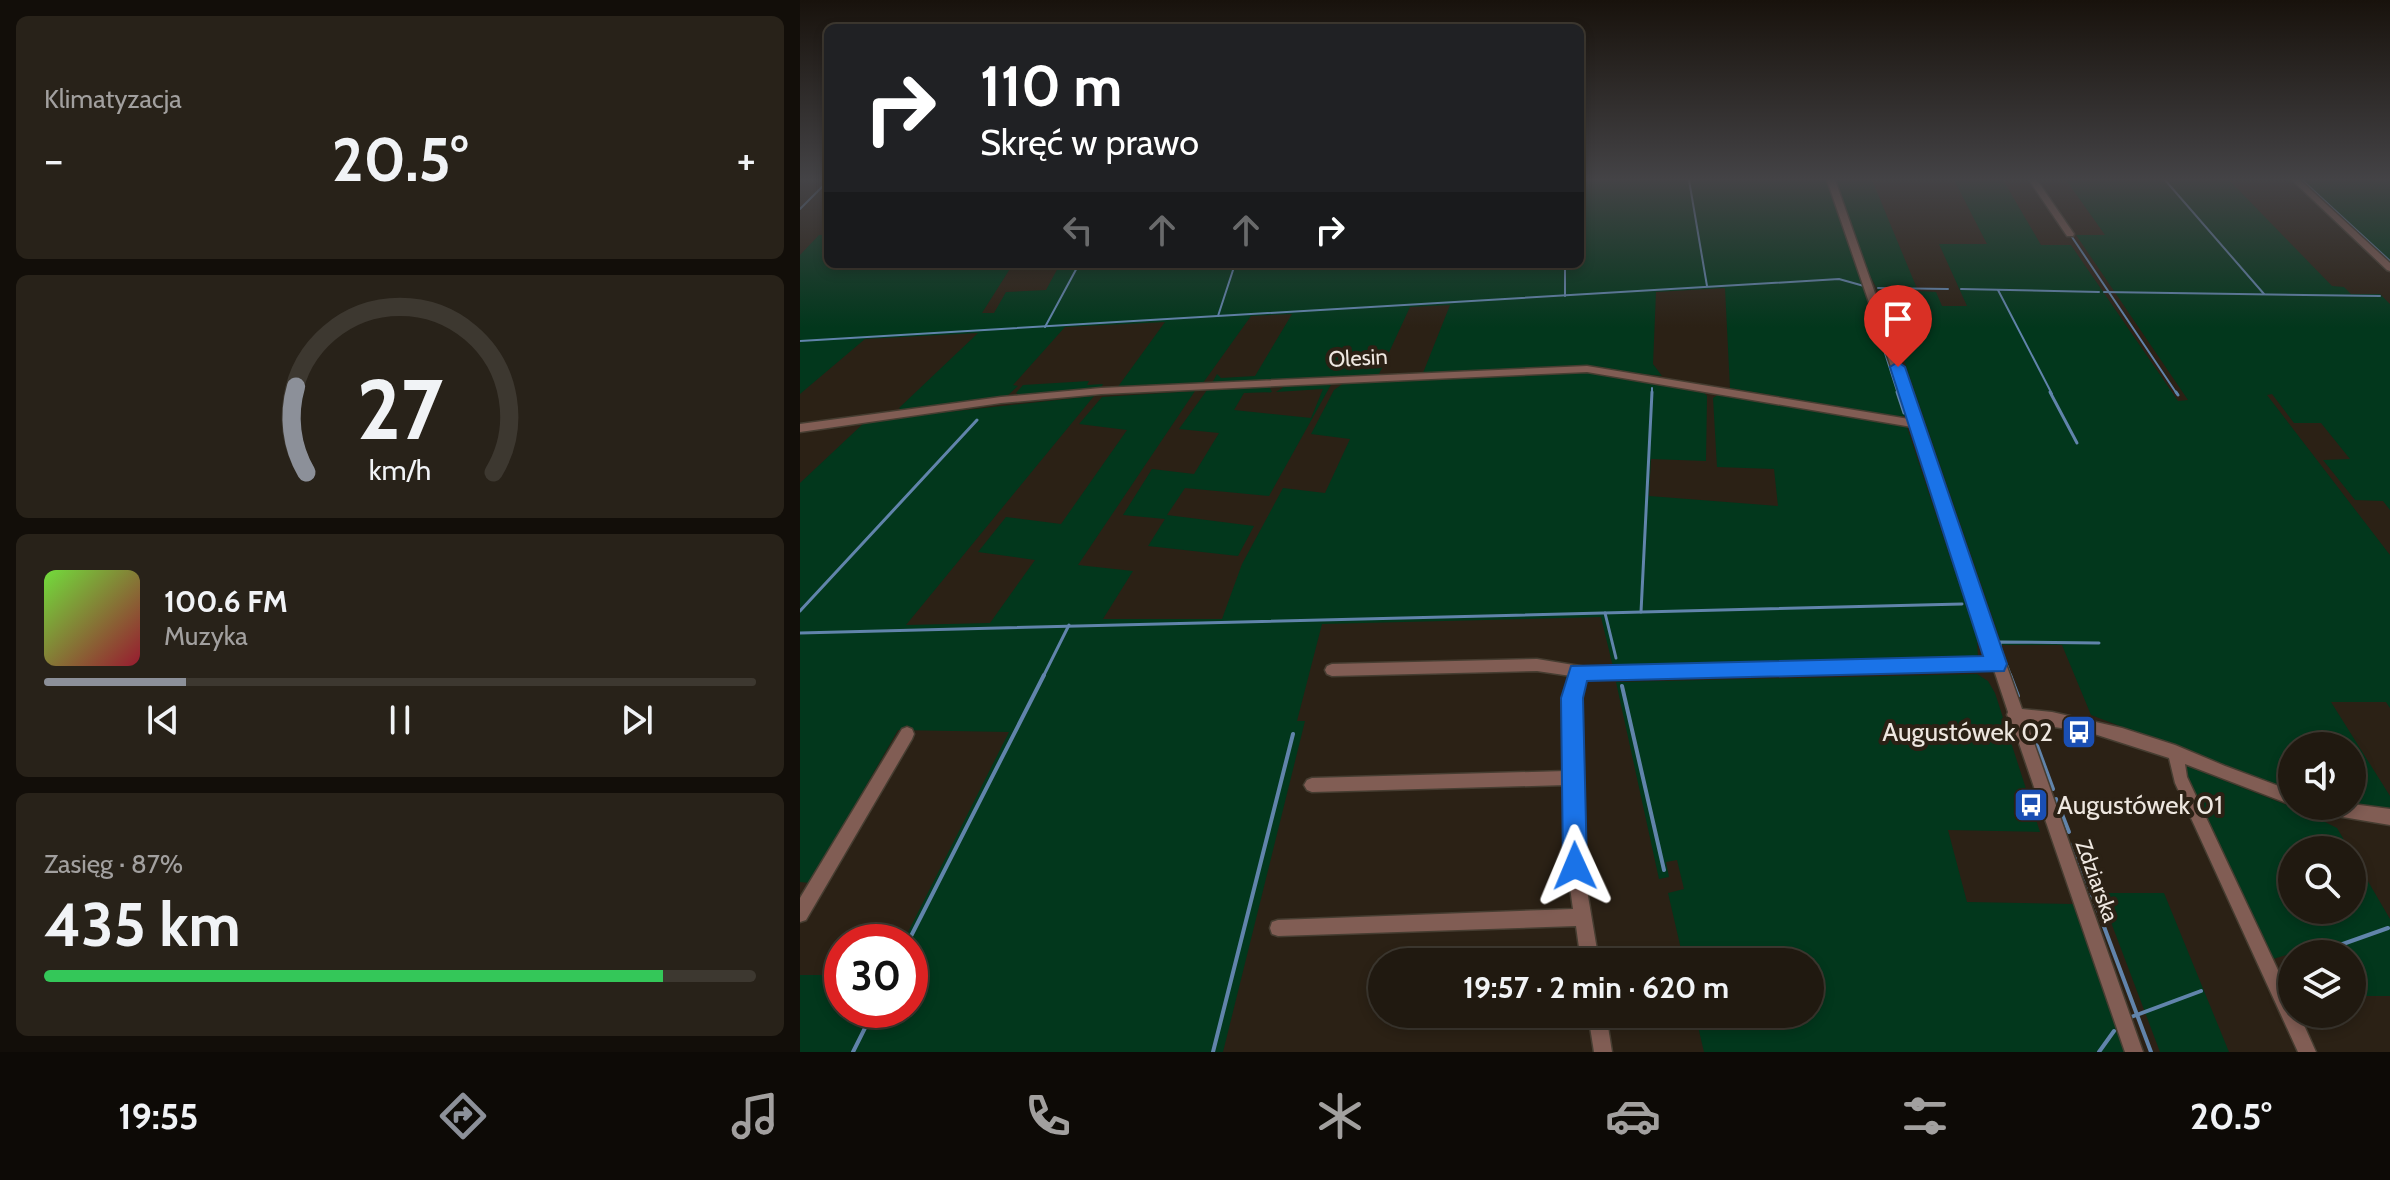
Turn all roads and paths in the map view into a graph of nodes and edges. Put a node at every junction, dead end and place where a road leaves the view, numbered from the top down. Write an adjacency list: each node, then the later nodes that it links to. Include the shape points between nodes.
1 (1848, 229): 6 (street, Zdziarska)
2 (2067, 229): 4 (street)
3 (2348, 229): 5 (street)
4 (2070, 234)
5 (2390, 268)
6 (1916, 424): 7 (street, Olesin, via 1587,369 1101,391); 8 (street, Zdziarska)
7 (800, 428)
8 (1996, 664): 10 (street); 11 (street, Zdziarska)
9 (1332, 670): 10 (street, via 1537,665)
10 (1579, 672): 14 (street, via 1572,698)
11 (2014, 715): 13 (street, via 2102,727); 25 (street, Zdziarska)
12 (907, 734): 19 (street)
13 (2175, 752): 16 (street); 26 (street, via 2180,778)
14 (1573, 778): 15 (street); 20 (street, via 1575,866)
15 (1312, 785)
16 (2278, 792)
17 (2366, 813): 18 (street)
18 (2390, 817)
19 (800, 914)
20 (1583, 917): 21 (street); 22 (street)
21 (1278, 928)
22 (1588, 948)
23 (1599, 1028): 24 (street)
24 (1603, 1052)
25 (2134, 1052)
26 (2307, 1052)

